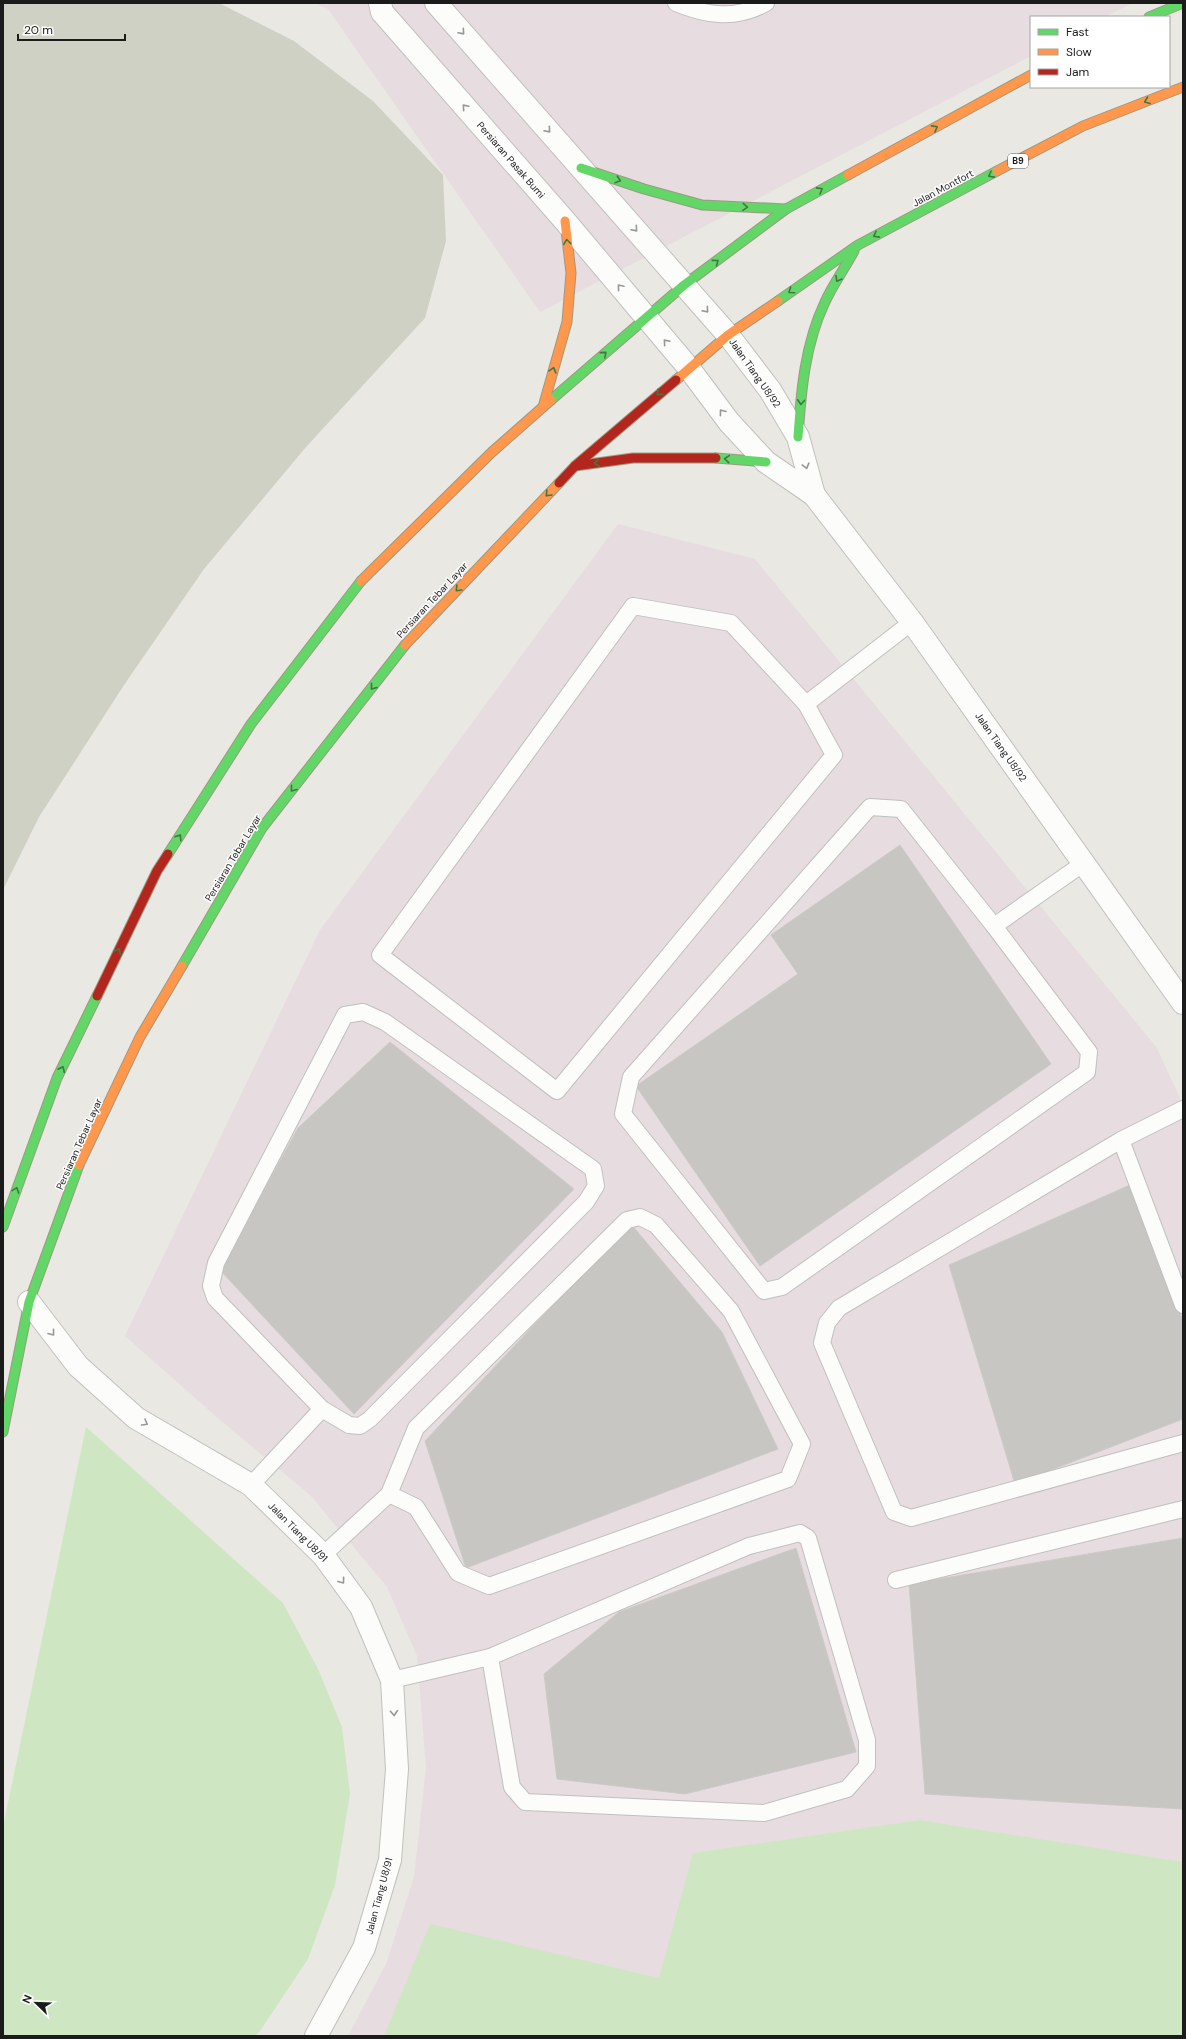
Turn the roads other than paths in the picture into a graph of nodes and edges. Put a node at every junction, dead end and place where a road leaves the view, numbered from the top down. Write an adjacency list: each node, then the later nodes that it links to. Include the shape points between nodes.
1 (380, 3): 11 (street, Persiaran Pasak Bumi, one-way to 1, via 382,12)
2 (436, 3): 9 (street, one-way to 9)
3 (676, 3): 4 (lane, via 708,14 733,15)
4 (766, 3)
5 (1183, 3): 6 (main road)
6 (1151, 16)
7 (1030, 77): 10 (main road, one-way to 7)
8 (1183, 87): 12 (main road, Jalan Montfort / B9, one-way to 12, via 1083,126)
9 (581, 168): 10 (main road, one-way to 10, via 702,205); 13 (street, one-way to 13)
10 (786, 209): 13 (main road, one-way to 10)
11 (565, 221): 14 (street, Persiaran Pasak Bumi, one-way to 11); 17 (main road, one-way to 11, via 567,322 571,273)
12 (858, 245): 15 (main road, Jalan Montfort / B9, one-way to 15); 18 (main road, one-way to 18, via 822,306 811,337 802,383)
13 (684, 285): 14 (main road); 15 (street, Jalan Tiang U8/92, one-way to 15)
14 (645, 317): 16 (street, Jalan Tiang U8/92, one-way to 14); 17 (main road, one-way to 14)
15 (728, 335): 16 (main road, Jalan Montfort); 18 (street, Jalan Tiang U8/92, via 770,390)
16 (688, 367): 19 (street, Jalan Tiang U8/92, one-way to 16, via 729,422); 20 (main road, Persiaran Tebar Layar, one-way to 20)
17 (543, 407): 29 (main road, one-way to 17, via 57,1078 157,871 251,724 356,586 492,452)
18 (798, 437): 21 (street, Jalan Tiang U8/92, one-way to 21)
19 (766, 462): 20 (main road, one-way to 20, via 701,457 648,458); 21 (street, Jalan Tiang U8/92)
20 (575, 466): 30 (main road, Persiaran Tebar Layar, one-way to 30, via 413,635 262,828 140,1037 78,1167)
21 (814, 495): 22 (street, Jalan Tiang U8/92)
22 (912, 622): 23 (lane); 24 (street, Jalan Tiang U8/92)
23 (806, 704): 23 (lane, via 731,623 633,606 380,955 557,1091 834,755)
24 (1084, 863): 25 (lane); 26 (street, Jalan Tiang U8/92)
25 (994, 926): 25 (lane, via 901,809 870,807 631,1078 623,1114 764,1291 782,1287 1087,1072 1089,1052)
26 (1183, 1003)
27 (1183, 1109): 28 (lane)
28 (1121, 1140): 31 (lane); 34 (lane, via 839,1308 827,1323 822,1343 894,1512 911,1518)
29 (3, 1227)
30 (29, 1302): 33 (main road, Persiaran Tebar Layar); 35 (street, Jalan Tiang U8/91, one-way to 35, via 78,1366 136,1418)
31 (1183, 1306)
32 (322, 1409): 32 (lane, via 348,1425 360,1426 370,1419 586,1202 596,1186 593,1169 385,1022 363,1012 345,1015 216,1263 211,1286 215,1298); 35 (lane)
33 (3, 1432)
34 (1183, 1443)
35 (251, 1485): 38 (street, Jalan Tiang U8/91)
36 (389, 1494): 36 (lane, via 416,1428 627,1220 640,1218 656,1225 731,1311 802,1444 788,1478 489,1586 458,1574 416,1507); 38 (lane)
37 (1183, 1509): 39 (lane)
38 (323, 1555): 41 (street, Jalan Tiang U8/91, one-way to 41, via 361,1607)
39 (896, 1580)
40 (490, 1657): 40 (lane, via 749,1546 800,1533 808,1538 868,1740 867,1766 846,1789 764,1813 525,1802 512,1787); 41 (lane)
41 (392, 1680): 42 (street, Jalan Tiang U8/91, one-way to 42, via 397,1769 390,1860 364,1948)
42 (316, 2036)

